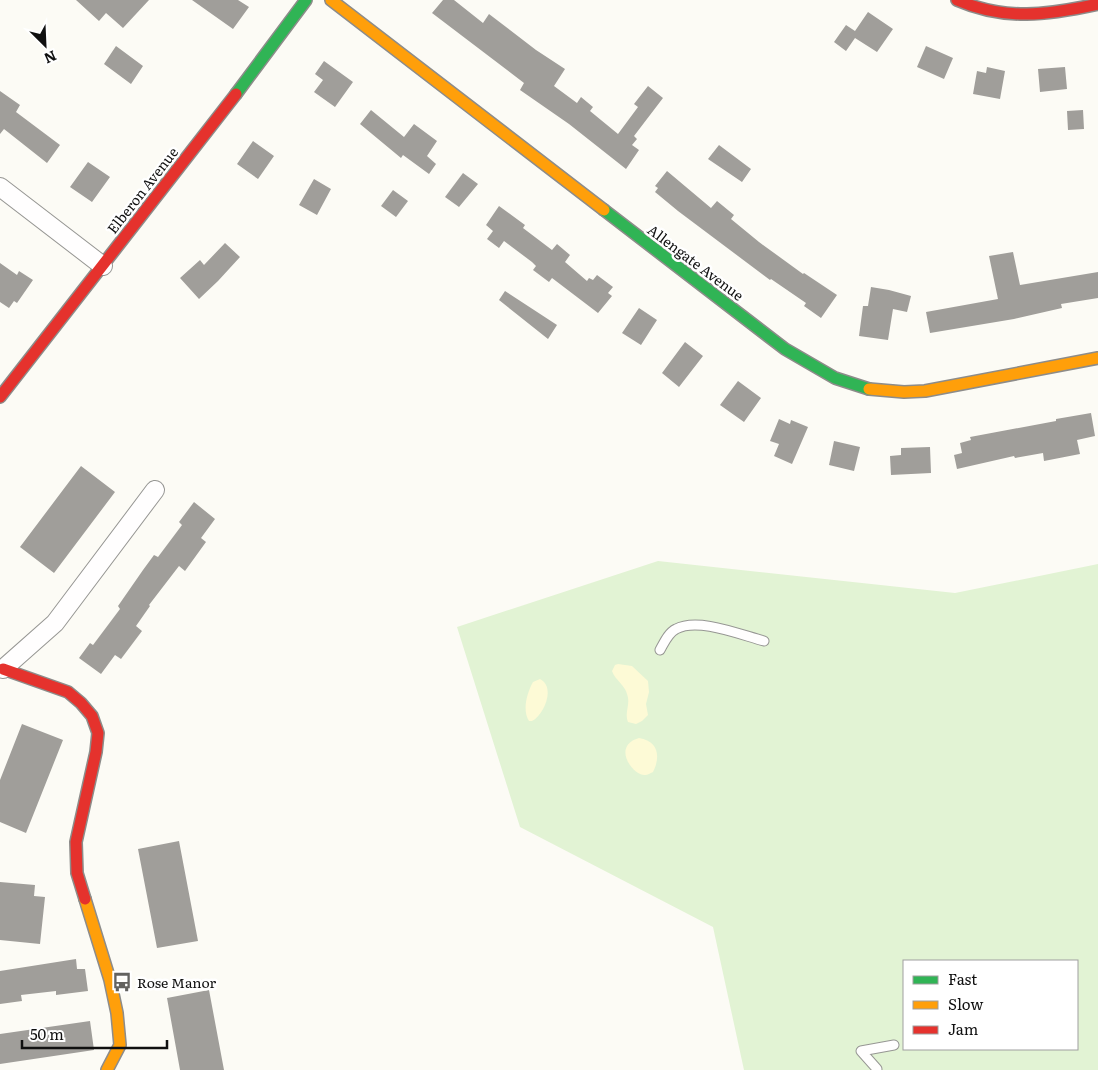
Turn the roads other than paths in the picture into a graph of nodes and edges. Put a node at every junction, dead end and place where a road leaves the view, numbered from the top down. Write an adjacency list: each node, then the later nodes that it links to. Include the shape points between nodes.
1 (306, 0): 6 (street, Elberon Avenue)
2 (331, 0): 7 (street, Allengate Avenue, via 785,349 832,378 856,387 904,393)
3 (957, 0): 4 (street, via 992,12 1022,15 1051,14)
4 (1098, 4)
5 (0, 187): 6 (street)
6 (103, 266): 8 (street, Elberon Avenue)
7 (1098, 358)
8 (0, 398)
9 (155, 490): 12 (street, via 55,623)
10 (764, 641): 11 (lane, via 690,624 676,629)
11 (660, 650)
12 (1, 669): 15 (street, via 68,692 92,716 98,733 76,842 77,873 117,1012 120,1045)
13 (894, 1045): 14 (lane, via 860,1051)
14 (877, 1069)
15 (107, 1070)

